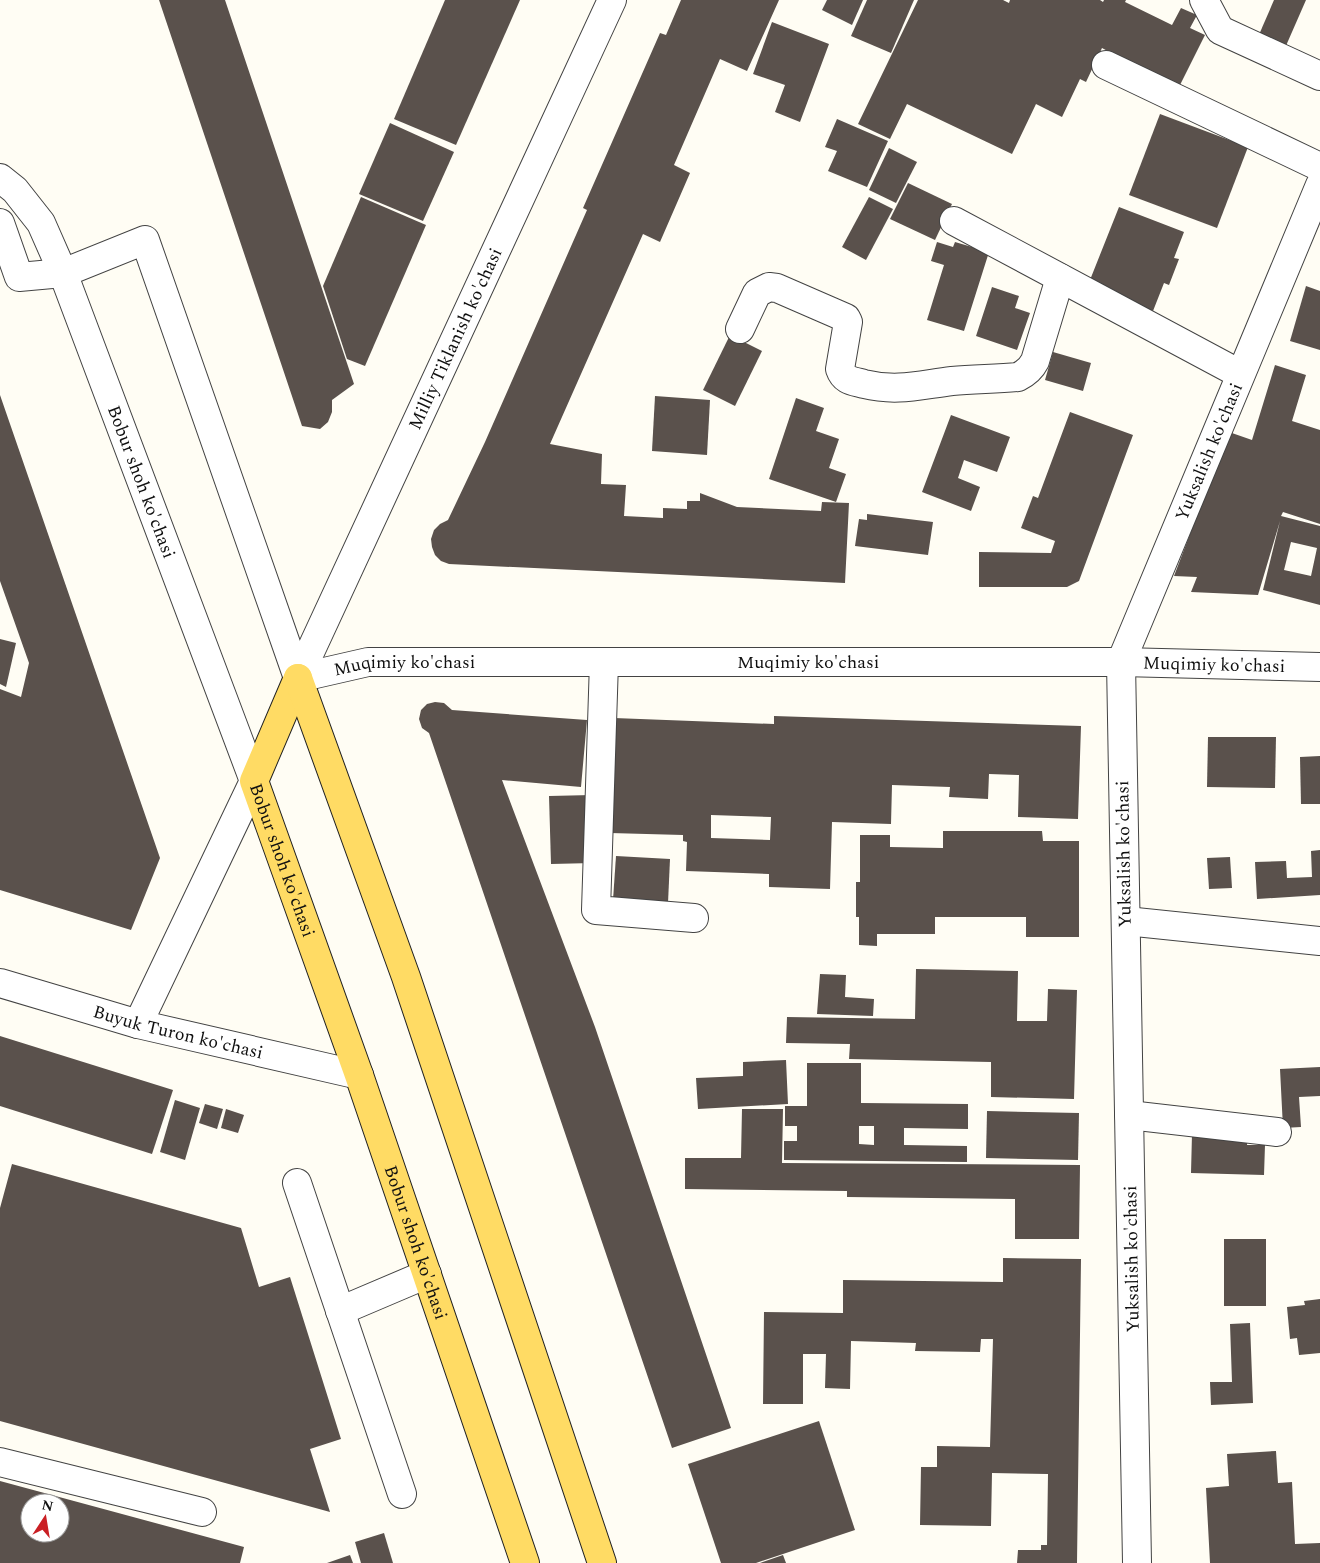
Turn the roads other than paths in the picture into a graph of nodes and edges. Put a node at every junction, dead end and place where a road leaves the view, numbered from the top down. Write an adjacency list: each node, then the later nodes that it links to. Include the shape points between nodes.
1 (612, 0): 18 (street, Milliy Tiklanish ko'chasi)
2 (1204, 0): 4 (street, via 1220,30)
3 (1106, 65): 5 (street)
4 (1320, 76)
5 (1320, 167)
6 (0, 178): 10 (street, Bobur shoh ko'chasi, via 15,190 41,223)
7 (1320, 185): 14 (street, Yuksalish ko'chasi)
8 (954, 221): 11 (street)
9 (0, 223): 12 (street)
10 (63, 273): 12 (street); 18 (street, via 145,240); 19 (street, Bobur shoh ko'chasi)
11 (1060, 278): 13 (street, via 1035,361 1032,368 1018,377 953,381 904,389 878,388 848,380 840,369 846,318 777,288 763,288 757,293); 14 (street)
12 (9, 281)
13 (740, 329)
14 (1240, 374): 16 (street, Yuksalish ko'chasi)
15 (604, 662): 16 (street, Muqimiy ko'chasi); 18 (street, Muqimiy ko'chasi, via 368,662); 20 (street, via 596,910)
16 (1121, 662): 17 (street, Muqimiy ko'chasi); 21 (street, Yuksalish ko'chasi)
17 (1320, 667)
18 (298, 678): 19 (main road); 35 (main road, via 406,977)
19 (254, 781): 24 (street); 25 (main road, Bobur shoh ko'chasi)
20 (694, 918)
21 (1126, 921): 22 (street); 26 (street, Yuksalish ko'chasi)
22 (1320, 941)
23 (0, 983): 24 (street, Buyuk Turon ko'chasi)
24 (138, 1024): 25 (street, Buyuk Turon ko'chasi)
25 (359, 1075): 29 (main road, Bobur shoh ko'chasi)
26 (1129, 1115): 27 (street); 36 (street, Yuksalish ko'chasi)
27 (1277, 1132)
28 (297, 1183): 30 (street)
29 (427, 1274): 30 (street); 34 (main road, Bobur shoh ko'chasi)
30 (340, 1312): 32 (street)
31 (0, 1462): 33 (street)
32 (402, 1494)
33 (202, 1512)
34 (525, 1563)
35 (602, 1563)
36 (1137, 1563)

